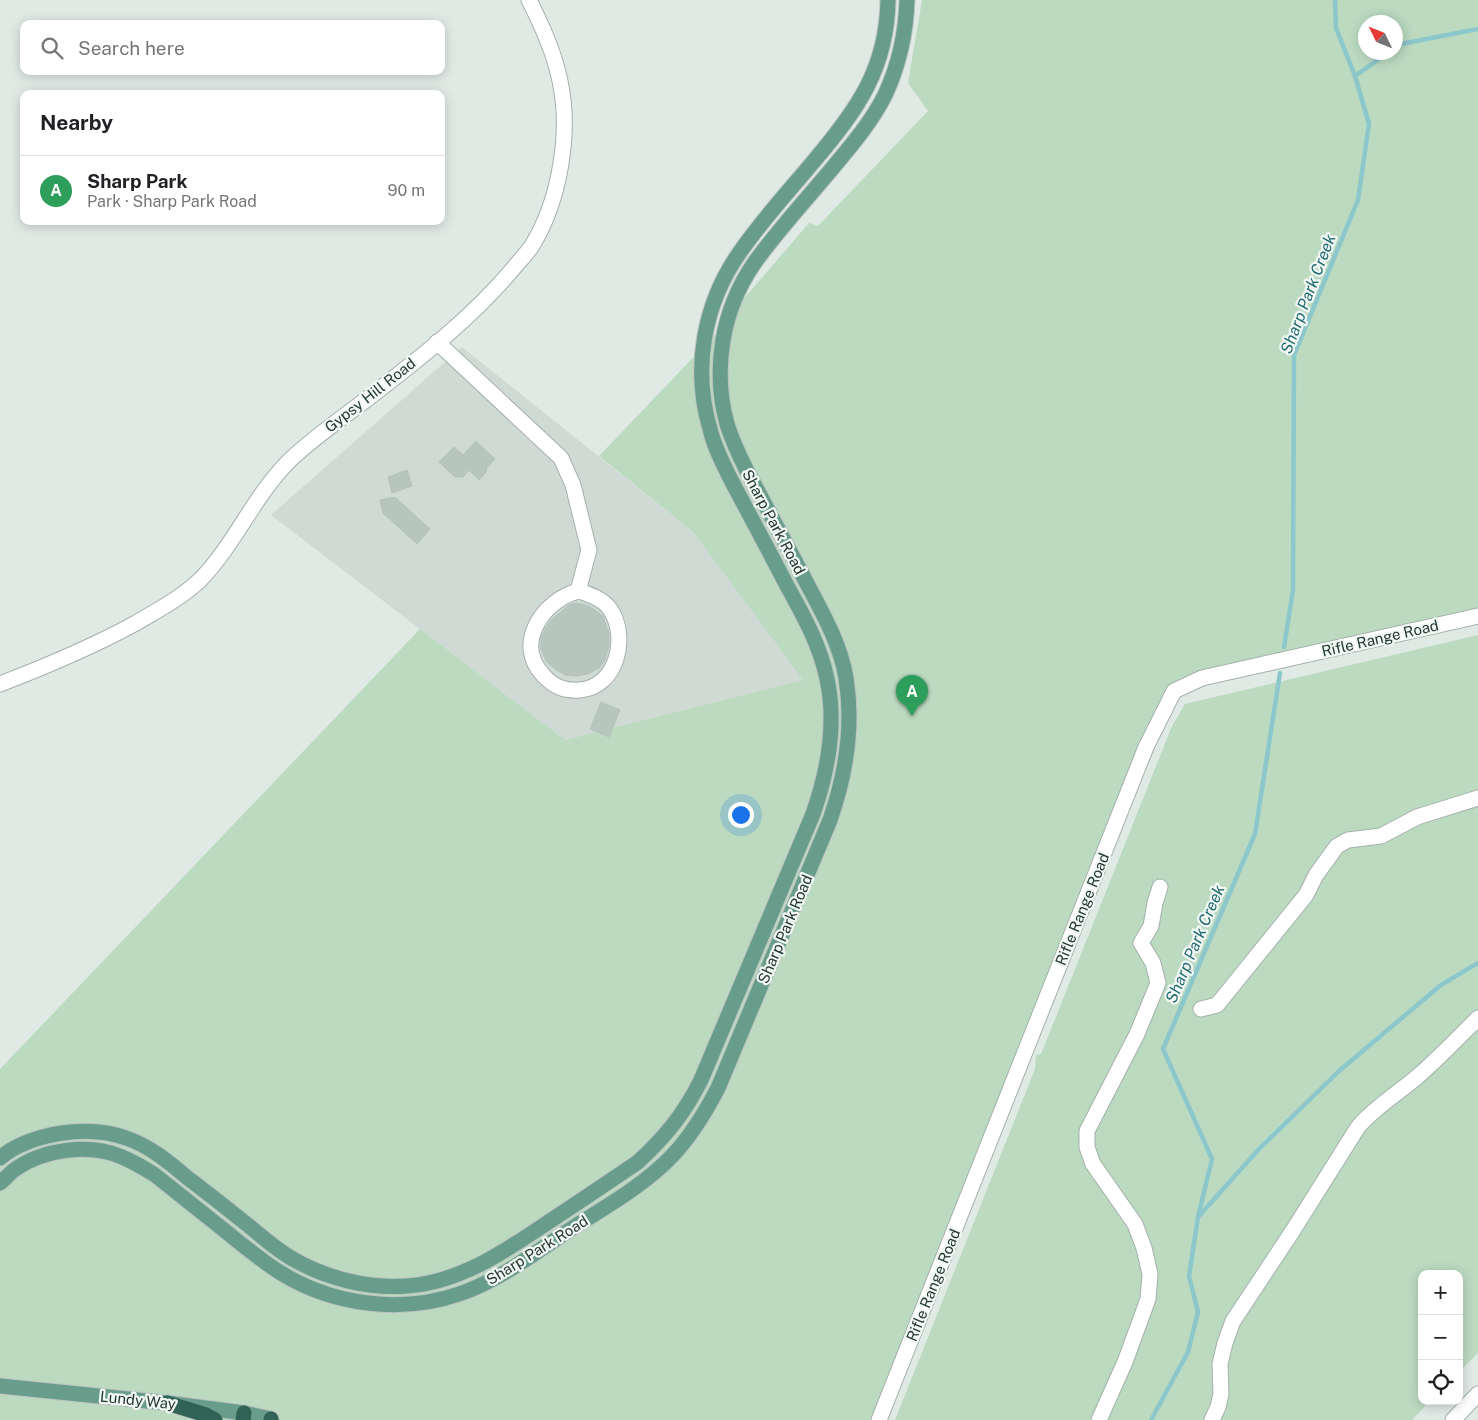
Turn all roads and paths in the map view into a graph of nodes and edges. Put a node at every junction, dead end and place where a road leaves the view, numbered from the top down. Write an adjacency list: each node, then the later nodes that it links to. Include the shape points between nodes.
1 (529, 0): 4 (street, Gypsy Hill Road, via 543,27 560,81 564,109 559,179 533,245 501,283)
2 (888, 0): 12 (main road, Sharp Park Road, via 884,42 868,88 839,132 739,253 714,300 707,325 702,376 709,428 730,478 812,632 828,680 831,734 828,762 813,814 701,1080 676,1124 638,1162 502,1252 454,1276 407,1286 357,1283 298,1261 166,1160 126,1138 102,1132 52,1134 28,1142)
3 (907, 0): 13 (main road, Sharp Park Road, via 902,46 884,96 853,143 754,263 731,307 725,329 720,375 727,423 746,469 829,624 846,676 849,736 846,765 830,820 718,1088 690,1135 650,1176 512,1268 459,1294 408,1304 354,1301 305,1286 261,1259 155,1175 120,1156 78,1149 56,1152 15,1170)
4 (437, 342): 5 (street, via 562,458 574,485 589,550); 7 (street, Gypsy Hill Road, via 290,460 272,479 222,554 199,580 176,599 107,638 39,670)
5 (578, 592): 5 (street, via 560,599 539,618 531,648 536,668 551,683 566,691 590,689 599,684 616,660 620,644 610,608 588,593)
6 (1478, 616): 20 (street, Rifle Range Road, via 1202,678 1174,691 1146,747)
7 (0, 684)
8 (1478, 798): 10 (street, via 1417,817 1380,836 1348,840 1337,846 1316,875 1306,896 1217,1005)
9 (1160, 887): 21 (street, via 1151,926 1141,943 1153,963 1158,983 1137,1034 1087,1131 1087,1147 1093,1164 1135,1224 1150,1274 1148,1299)
10 (1201, 1009)
11 (1478, 1018): 22 (street, via 1419,1076 1370,1113 1358,1127 1233,1321 1220,1364 1221,1394)
12 (0, 1158)
13 (0, 1183)
14 (0, 1386): 16 (main road, Lundy Way)
15 (1478, 1394): 23 (street)
16 (167, 1403): 17 (main road, Lundy Way); 18 (highway)
17 (243, 1416): 19 (main road, Lundy Way)
18 (215, 1420)
19 (272, 1420)
20 (879, 1420)
21 (1099, 1420)
22 (1212, 1420)
23 (1453, 1420)

